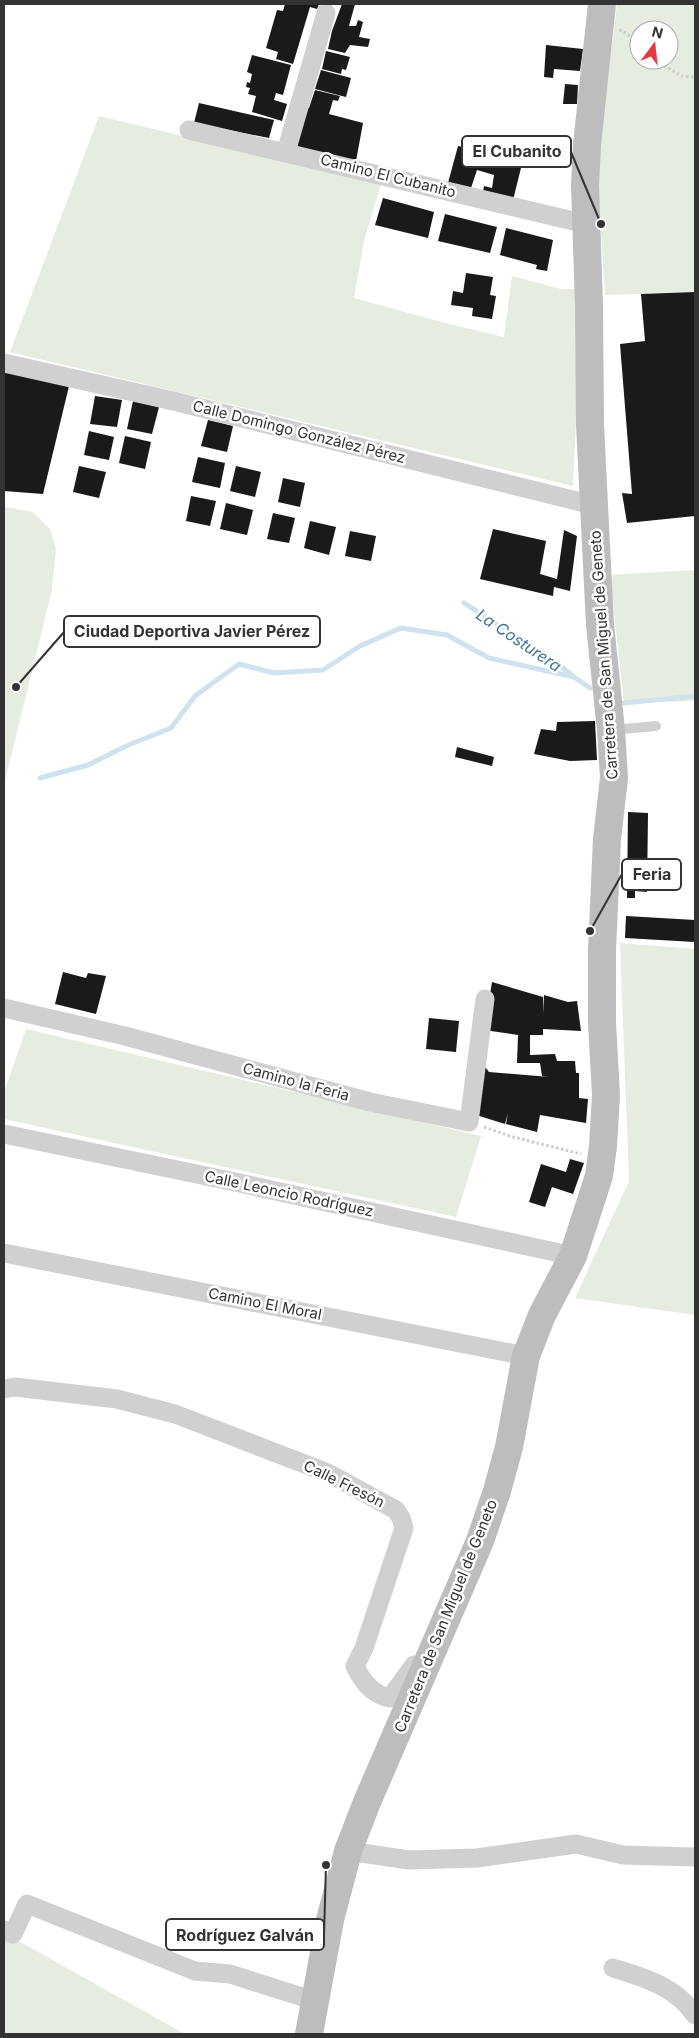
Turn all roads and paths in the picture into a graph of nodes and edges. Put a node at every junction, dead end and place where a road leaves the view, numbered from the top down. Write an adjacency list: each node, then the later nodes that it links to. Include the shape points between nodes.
1 (326, 13): 7 (street)
2 (601, 13): 3 (path); 8 (main road, Carretera de San Miguel de Geneto, via 587,145)
3 (629, 35)
4 (671, 70): 5 (path, via 682,76)
5 (695, 77)
6 (190, 130): 7 (street, Camino El Cubanito)
7 (286, 152): 8 (street, Camino El Cubanito)
8 (586, 224): 10 (main road, Carretera de San Miguel de Geneto)
9 (4, 363): 10 (street, Calle Domingo González Pérez, via 169,400)
10 (593, 505): 12 (main road, Carretera de San Miguel de Geneto, via 600,625)
11 (656, 726): 12 (lane)
12 (611, 730): 17 (main road, Carretera de San Miguel de Geneto, via 614,778 607,839 602,950 606,1095)
13 (485, 999): 15 (street)
14 (4, 1008): 15 (street, Camino la Feria, via 125,1036 370,1102)
15 (469, 1122): 17 (path)
16 (4, 1134): 19 (street, Calle Leoncio Rodríguez)
17 (601, 1160): 19 (main road, Carretera de San Miguel de Geneto, via 599,1176)
18 (4, 1253): 20 (street, Camino El Moral)
19 (573, 1256): 20 (main road, Carretera de San Miguel de Geneto, via 542,1315)
20 (526, 1356): 22 (main road, Carretera de San Miguel de Geneto, via 510,1447 497,1491 480,1541)
21 (4, 1389): 22 (street, Calle Fresón, via 15,1387 117,1399 174,1414 328,1473 396,1510 404,1528 355,1666 362,1681 390,1698 414,1665)
22 (425, 1670): 23 (main road, Carretera de San Miguel de Geneto)
23 (348, 1851): 24 (street, via 409,1860 476,1858 576,1844 624,1855); 27 (main road, Carretera de San Miguel de Geneto, via 337,1889)
24 (695, 1857)
25 (4, 1930): 27 (street, via 14,1934 27,1904 195,1971 230,1974)
26 (613, 1968): 28 (street, via 669,1989)
27 (315, 2001): 29 (main road, Carretera de San Miguel de Geneto)
28 (695, 2015)
29 (309, 2034)

